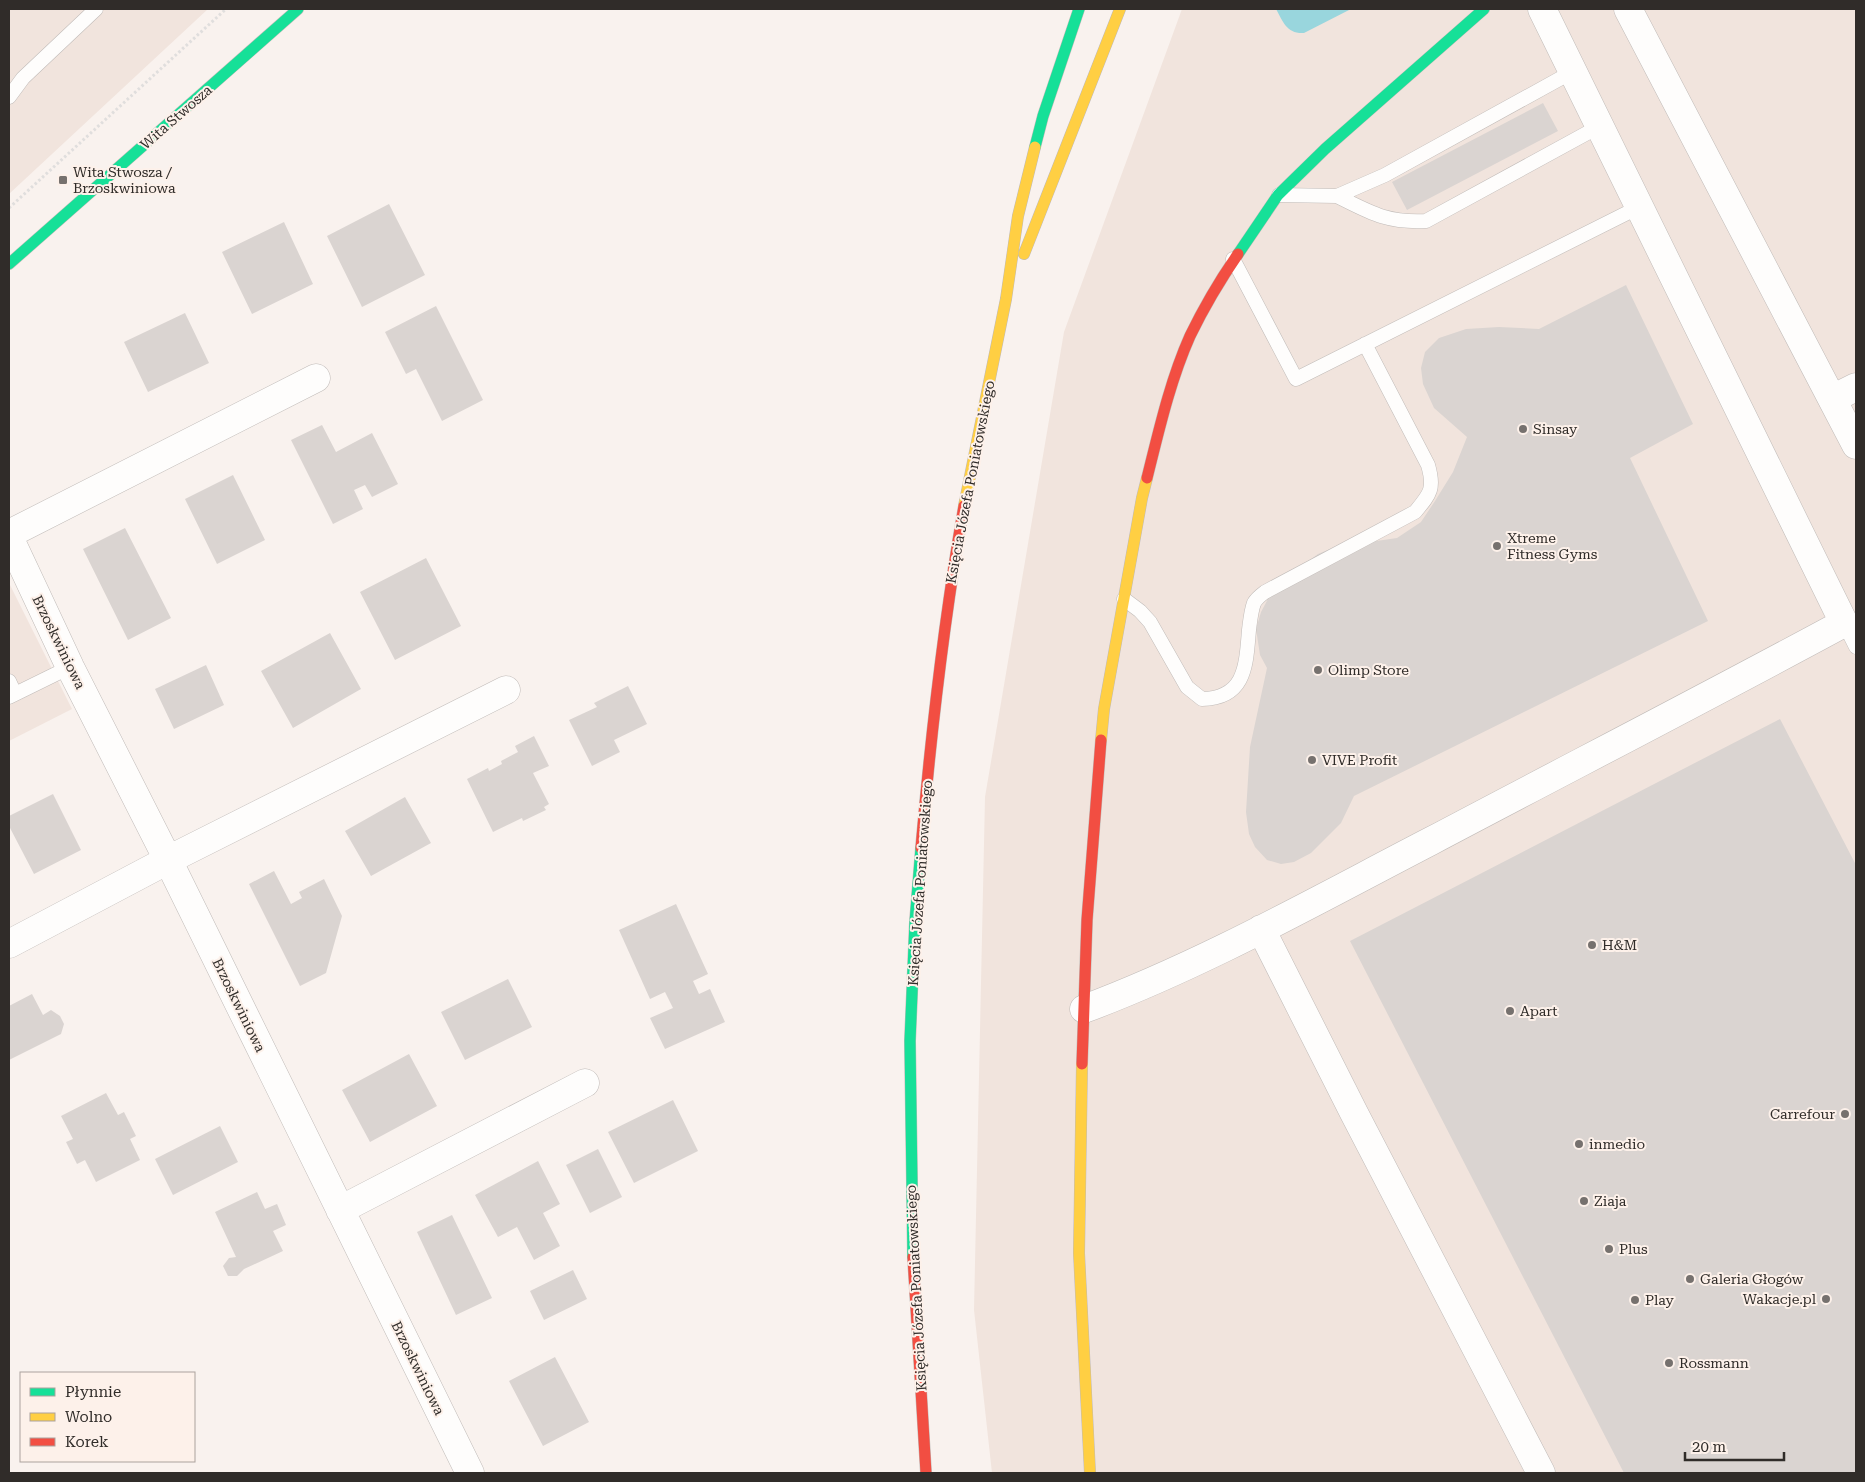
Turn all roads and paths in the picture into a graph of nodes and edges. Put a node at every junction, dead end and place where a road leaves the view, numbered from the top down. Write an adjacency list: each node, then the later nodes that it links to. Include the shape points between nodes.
1 (96, 9): 10 (lane, via 23,78)
2 (226, 9): 15 (path)
3 (298, 9): 17 (street, Wita Stwosza)
4 (1079, 9): 18 (street, Księcia Józefa Poniatowskiego, via 1036,143 1018,216)
5 (1120, 9): 18 (street, Księcia Józefa Poniatowskiego)
6 (1484, 9): 12 (street)
7 (1542, 9): 9 (street)
8 (1628, 9): 22 (street)
9 (1572, 72): 11 (street); 13 (lane, via 1385,175)
10 (9, 97)
11 (1600, 126): 13 (lane, via 1426,221 1405,222 1378,216); 14 (street)
12 (1278, 194): 13 (lane); 16 (street)
13 (1337, 196)
14 (1639, 207): 19 (lane); 26 (street)
15 (9, 208)
16 (1233, 259): 19 (lane, via 1296,379); 25 (street, via 1194,328 1165,407 1142,498)
17 (9, 264)
18 (1006, 299): 39 (street, Księcia Józefa Poniatowskiego, via 948,598 929,756 916,922 910,1041 912,1237)
19 (1364, 344): 25 (lane, via 1428,465 1432,480 1429,496 1415,512 1265,592 1254,603 1242,676 1231,690 1216,699 1202,699 1187,687 1150,622)
20 (316, 378): 24 (street)
21 (1856, 387): 22 (street)
22 (1832, 399): 23 (street)
23 (1856, 445)
24 (9, 535): 28 (street, Brzoskwiniowa)
25 (1124, 599): 35 (street, via 1104,709 1087,920)
26 (1844, 623): 27 (lane); 33 (street)
27 (1856, 647)
28 (70, 667): 31 (lane); 32 (street, Brzoskwiniowa)
29 (9, 681): 31 (lane)
30 (506, 690): 32 (street)
31 (12, 696)
32 (168, 860): 34 (street); 37 (street, Brzoskwiniowa)
33 (1261, 928): 35 (street, via 1129,992); 41 (street)
34 (9, 944)
35 (1084, 1010): 40 (street, via 1080,1253)
36 (585, 1083): 37 (street)
37 (340, 1210): 38 (street, Brzoskwiniowa)
38 (470, 1473)
39 (926, 1473)
40 (1090, 1473)
41 (1541, 1473)

